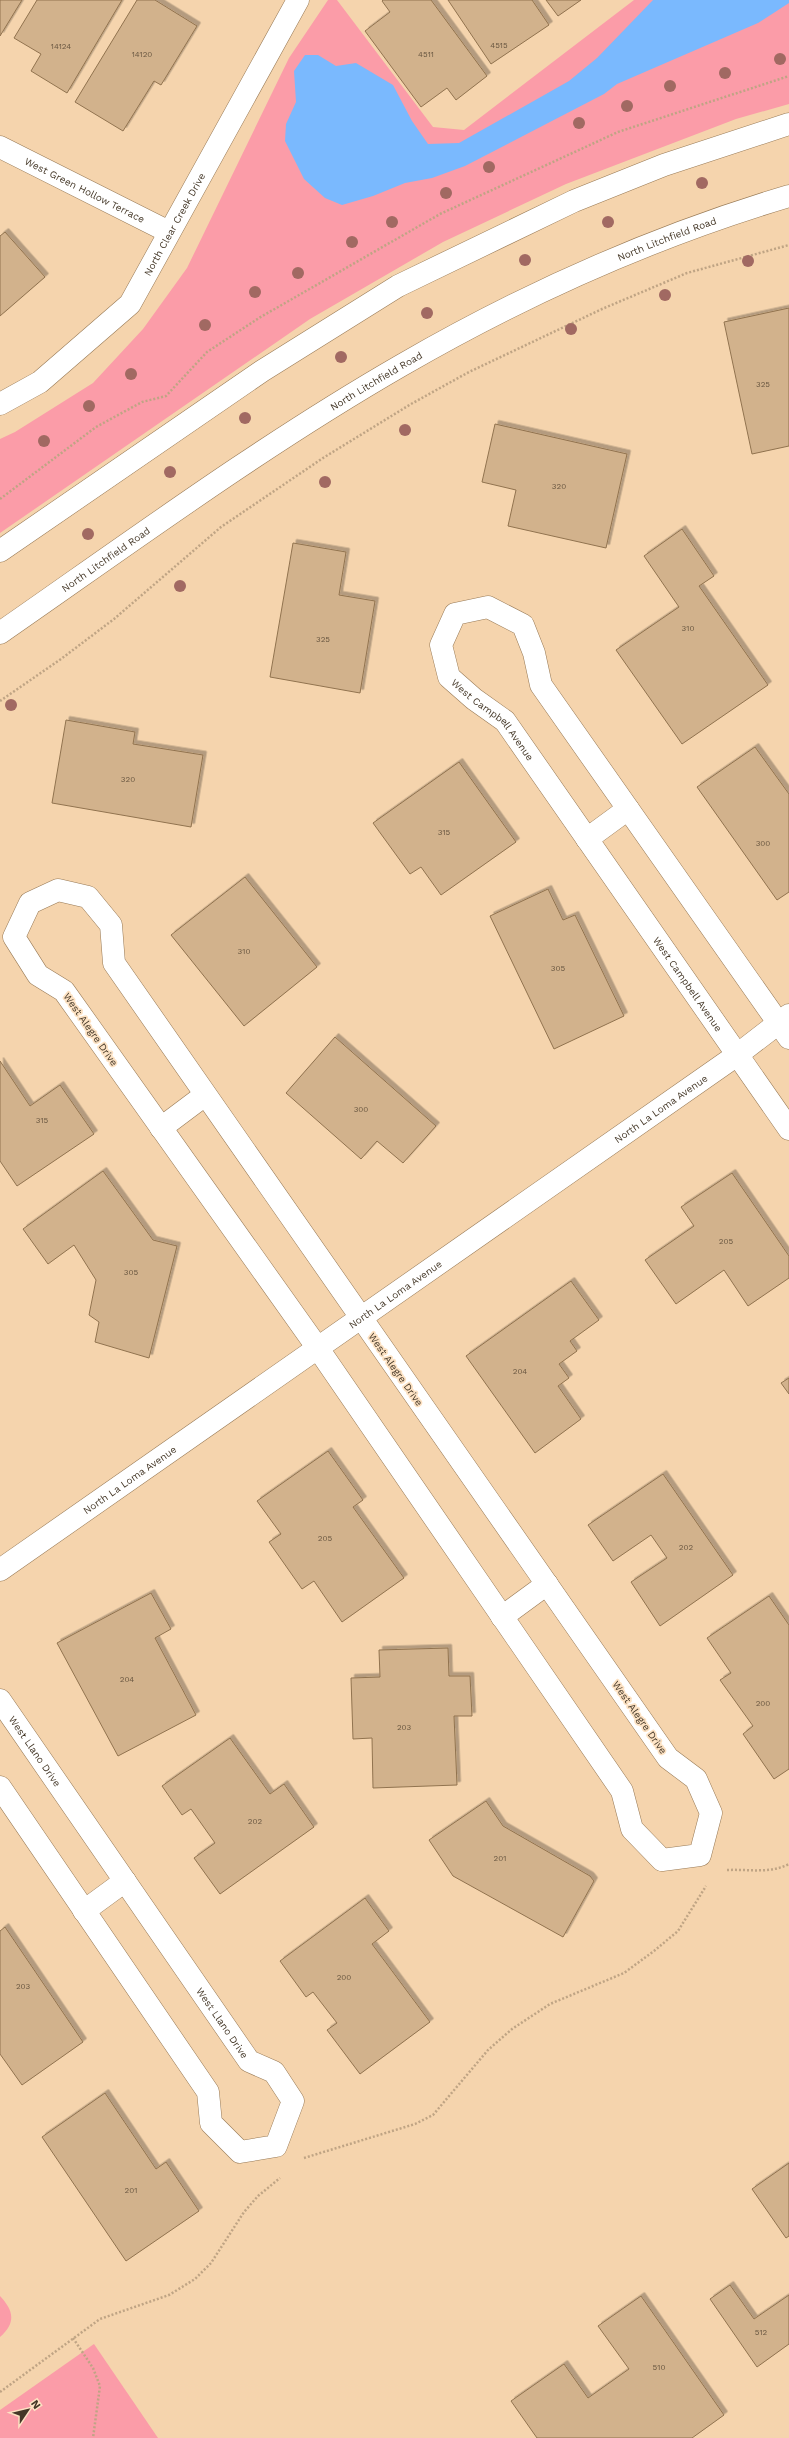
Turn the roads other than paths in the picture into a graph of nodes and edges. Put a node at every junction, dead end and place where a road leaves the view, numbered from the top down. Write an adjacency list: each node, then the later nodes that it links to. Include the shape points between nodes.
1 (298, 0): 5 (street, North Clear Creek Drive)
2 (789, 124): 7 (street, via 664,165 574,201 398,286 262,371)
3 (0, 147): 5 (street, West Green Hollow Terrace)
4 (789, 196): 8 (street, North Litchfield Road, via 707,223 582,275 492,316 439,344 290,435)
5 (169, 232): 6 (street, North Clear Creek Drive, via 130,304 40,382)
6 (0, 404)
7 (0, 551)
8 (0, 633)
9 (628, 809): 10 (street); 10 (street, West Campbell Avenue, via 540,685 534,653 523,624 488,607 455,614 441,645 449,677 505,721); 11 (street, West Campbell Avenue)
10 (587, 839): 12 (street, West Campbell Avenue)
11 (786, 1025): 12 (street, North La Loma Avenue)
12 (737, 1055): 15 (street, West Campbell Avenue); 16 (street, North La Loma Avenue)
13 (205, 1095): 14 (street); 14 (street, West Alegre Drive, via 114,963 111,925 88,897 58,890 30,903 14,936 38,975 64,991); 16 (street, West Alegre Drive)
14 (161, 1128): 17 (street, West Alegre Drive)
15 (789, 1130)
16 (359, 1318): 17 (street, North La Loma Avenue); 19 (street, West Alegre Drive)
17 (317, 1347): 18 (street, North La Loma Avenue); 20 (street, West Alegre Drive)
18 (0, 1570)
19 (547, 1584): 20 (street); 20 (street, West Alegre Drive, via 668,1758 696,1779 711,1813 700,1855 662,1860 632,1829 622,1791)
20 (502, 1617)
21 (0, 1700): 23 (street, West Llano Drive)
22 (0, 1787): 24 (street)
23 (125, 1881): 24 (street); 24 (street, West Llano Drive, via 249,2061 274,2072 293,2100 276,2146 240,2152 211,2123 208,2092)
24 (84, 1911)

